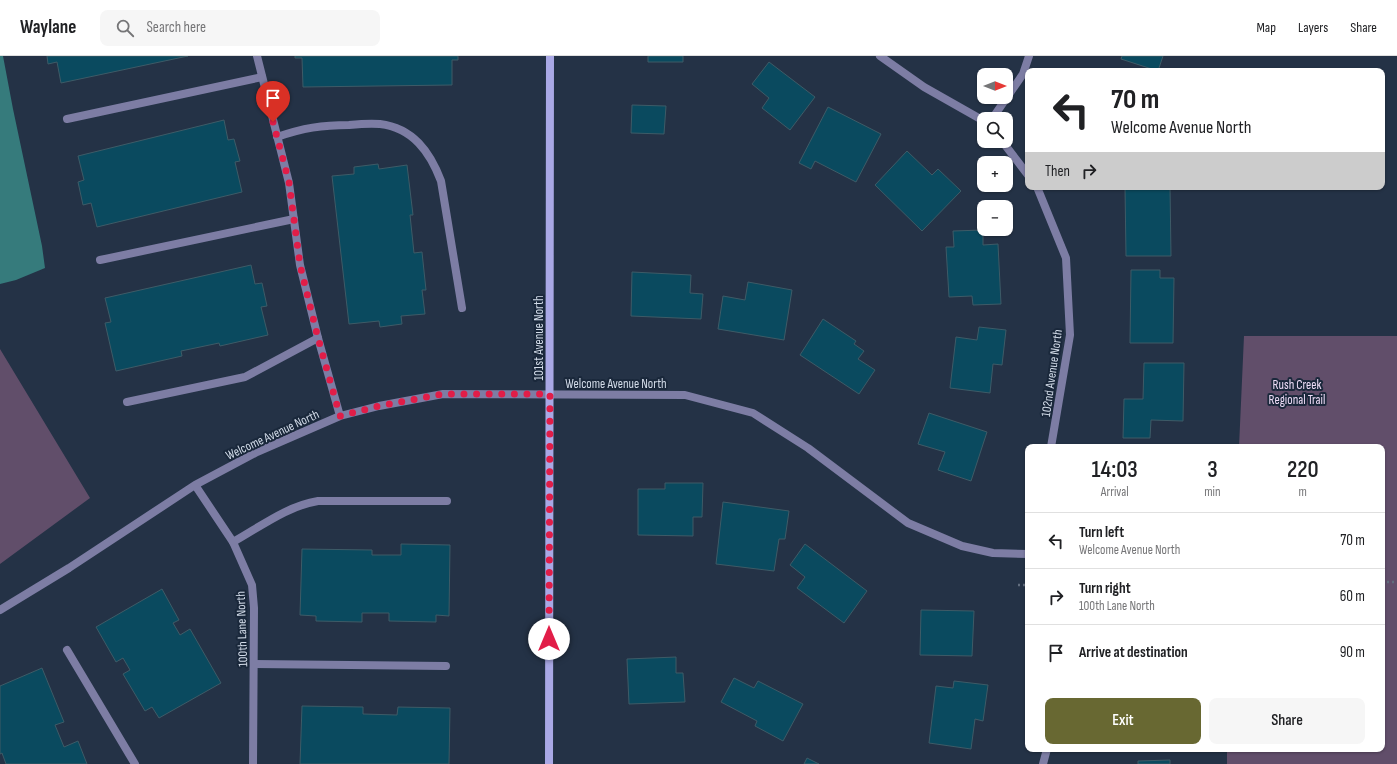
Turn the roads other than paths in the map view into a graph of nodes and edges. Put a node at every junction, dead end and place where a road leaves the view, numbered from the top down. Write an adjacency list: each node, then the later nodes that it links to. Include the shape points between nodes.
1 (257, 56): 5 (street)
2 (550, 56): 17 (street, 101st Avenue North)
3 (880, 56): 7 (street, via 924,87)
4 (1029, 56): 6 (street, via 1023,74)
5 (262, 77): 8 (street); 9 (street)
6 (997, 112)
7 (977, 118)
8 (67, 119)
9 (277, 137): 13 (street, via 289,182); 15 (street, via 302,128 321,125 380,124 403,130 421,145 434,162 442,181)
10 (1007, 148): 11 (street)
11 (1025, 171)
12 (1038, 190): 20 (street, 102nd Avenue North, via 1066,258 1070,327)
13 (294, 219): 14 (street); 16 (street, via 300,265)
14 (100, 260)
15 (462, 308)
16 (318, 338): 18 (street, via 245,377); 19 (street)
17 (550, 394): 19 (street, Welcome Avenue North, via 443,394); 24 (street, Welcome Avenue North, via 685,395 753,414 808,448 908,524 968,547 993,553); 32 (street, 101st Avenue North)
18 (127, 402)
19 (340, 416): 21 (street, Welcome Avenue North, via 257,452)
20 (1052, 444)
21 (195, 485): 23 (street, 100th Lane North); 25 (street, Welcome Avenue North)
22 (446, 501): 23 (street, via 304,503)
23 (233, 542): 27 (street, 100th Lane North, via 252,585)
24 (1025, 554)
25 (0, 610)
26 (67, 650): 30 (street)
27 (254, 664): 28 (street); 31 (street, 100th Lane North)
28 (446, 666)
29 (1046, 752): 33 (street)
30 (135, 764)
31 (253, 764)
32 (549, 764)
33 (1043, 764)

